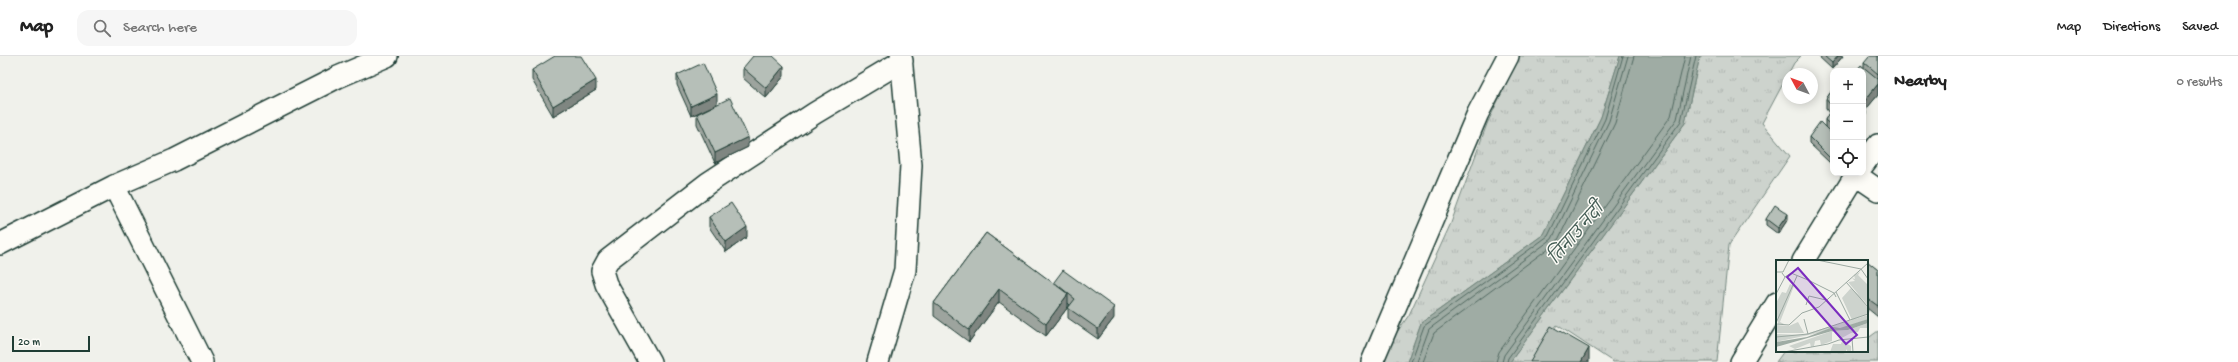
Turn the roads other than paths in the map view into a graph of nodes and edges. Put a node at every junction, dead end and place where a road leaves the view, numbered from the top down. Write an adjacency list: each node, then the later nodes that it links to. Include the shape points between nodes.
1 (387, 56): 8 (street, via 338,77 174,160)
2 (1508, 56): 16 (street, via 1478,113)
3 (902, 59): 14 (street, via 708,183 608,260 602,271 606,284); 15 (street, via 911,165 905,270)
4 (1878, 145): 5 (street)
5 (1866, 161)
6 (1856, 176): 11 (street)
7 (1864, 176): 9 (street)
8 (114, 186): 10 (street); 13 (street)
9 (1878, 190)
10 (0, 244)
11 (1804, 260)
12 (1776, 305): 17 (street)
13 (202, 362)
14 (650, 362)
15 (878, 362)
16 (1372, 362)
17 (1740, 362)

